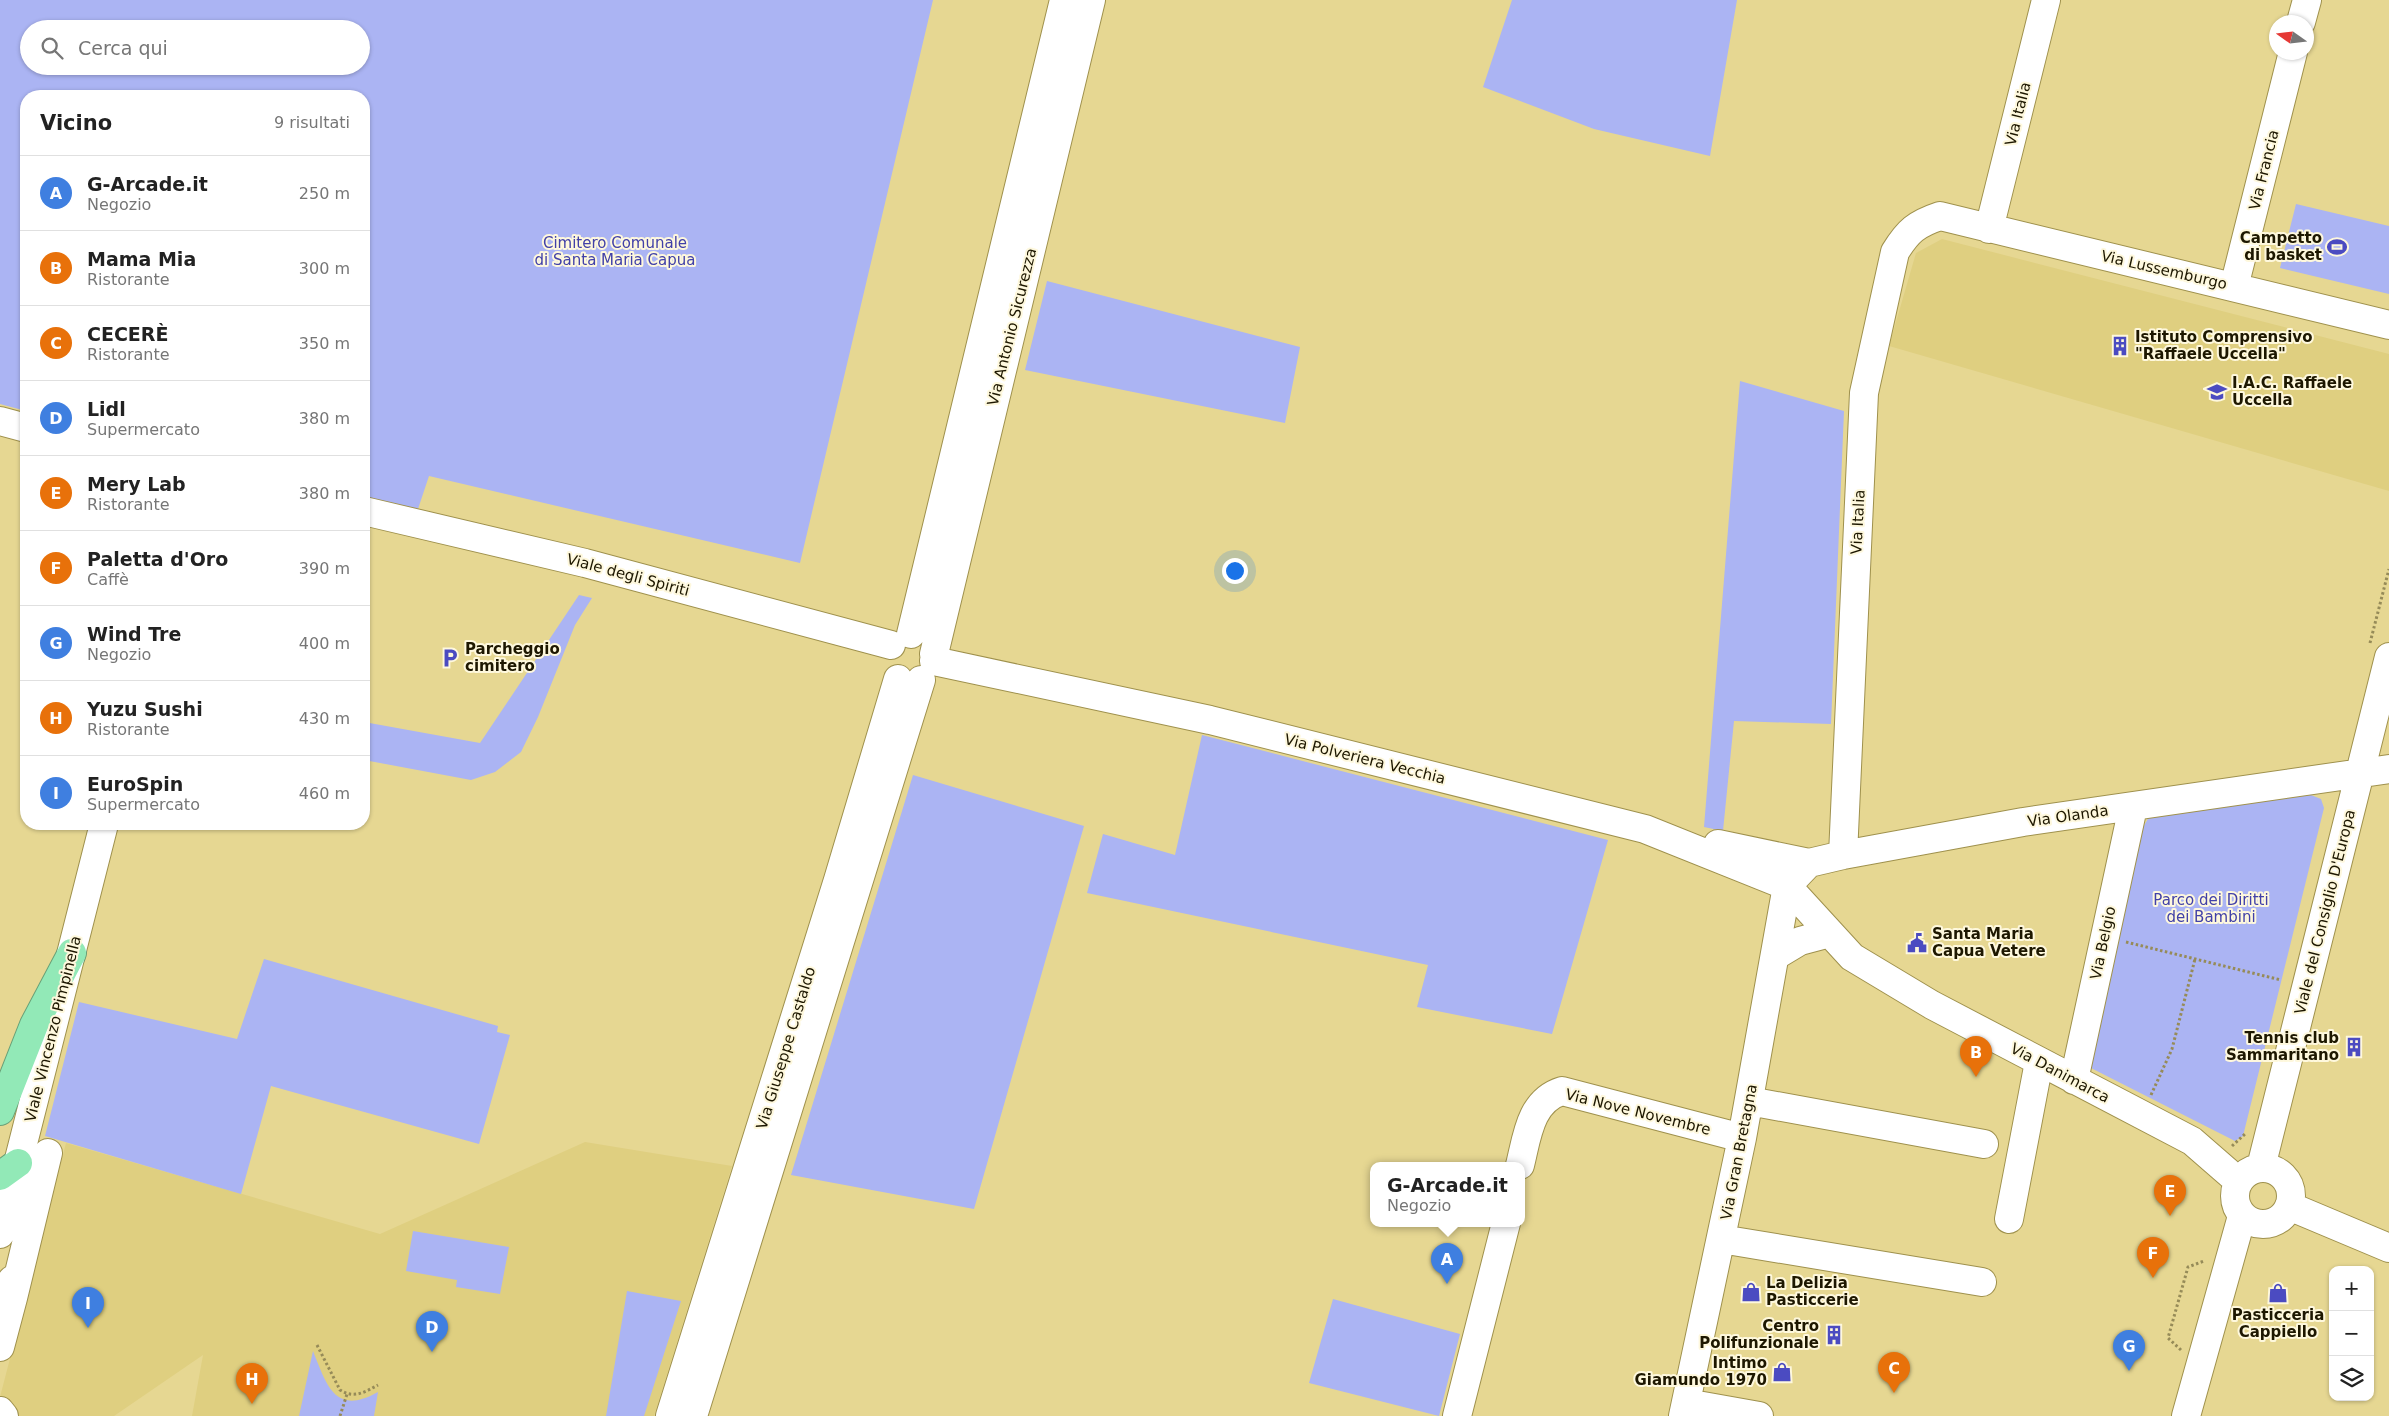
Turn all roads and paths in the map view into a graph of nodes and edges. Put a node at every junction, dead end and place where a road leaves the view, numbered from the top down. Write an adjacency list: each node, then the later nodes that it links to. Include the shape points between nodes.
1 (1064, 0): 15 (street, Via Antonio Sicurezza)
2 (1091, 0): 17 (street, Via Antonio Sicurezza)
3 (2046, 0): 8 (street, Via Italia)
4 (2307, 0): 5 (street)
5 (2303, 15)
6 (2292, 60): 9 (street, Via Francia)
7 (1940, 216): 8 (street, Via Lussemburgo); 25 (street, Via Italia, via 1921,222 1905,235 1895,252 1864,393)
8 (1989, 229): 9 (street, Via Lussemburgo)
9 (2234, 287): 10 (street, Via Lussemburgo)
10 (2389, 325)
11 (0, 421): 12 (street)
12 (20, 426)
13 (370, 512): 15 (street, Viale degli Spiriti)
14 (2389, 569): 16 (path)
15 (901, 640): 17 (street, via 926,640); 17 (street, Via Antonio Sicurezza, via 887,652 888,667)
16 (2379, 651): 19 (street, Viale del Consiglio D'Europa)
17 (922, 668): 23 (street, Via Polveriera Vecchia, via 1210,720); 67 (street, Via Giuseppe Castaldo, via 838,880); 68 (street, Via Giuseppe Castaldo)
18 (2389, 769): 19 (street, Via Olanda)
19 (2360, 775): 20 (street, Via Olanda); 22 (street, Viale del Consiglio D'Europa)
20 (2317, 781): 21 (street, Via Olanda); 22 (street, via 2339,800)
21 (2133, 807): 25 (street, Via Olanda, via 2023,822); 35 (street, Via Belgio)
22 (2346, 825): 44 (street, Viale del Consiglio D'Europa)
23 (1645, 829): 26 (street); 27 (street, Via Polveriera Vecchia)
24 (103, 830): 30 (street, Viale Vincenzo Pimpinella)
25 (1843, 855): 26 (street, Via Olanda)
26 (1809, 863): 27 (street)
27 (1787, 886): 28 (street, Via Danimarca); 31 (street, Via Gran Bretagna)
28 (1830, 933): 31 (street, via 1800,941); 34 (street, Via Danimarca, via 1852,957 1932,1005)
29 (2125, 942): 32 (path)
30 (72, 954): 38 (highway, via 34,1025); 45 (street, Viale Vincenzo Pimpinella)
31 (1775, 956): 37 (street, Via Gran Bretagna)
32 (2195, 959): 33 (path, via 2282,981); 36 (path, via 2172,1049)
33 (2286, 973)
34 (2039, 1062): 35 (street, Via Danimarca); 49 (street)
35 (2074, 1080): 46 (street, Via Danimarca, via 2192,1141)
36 (2150, 1098)
37 (1749, 1102): 40 (street, Via Gran Bretagna); 41 (street)
38 (0, 1111)
39 (2248, 1125): 46 (path, via 2245,1134 2232,1145)
40 (1742, 1138): 43 (street, Via Nove Novembre, via 1562,1091 1552,1095 1534,1114); 53 (street, Via Gran Bretagna)
41 (1984, 1144)
42 (48, 1153): 57 (street)
43 (1521, 1162)
44 (2262, 1167): 46 (street); 47 (street, via 2271,1168 2286,1179 2291,1197)
45 (9, 1170): 51 (street, Viale Vincenzo Pimpinella)
46 (2231, 1175): 48 (street, via 2234,1199)
47 (2289, 1206): 48 (street, via 2285,1214 2269,1224 2250,1222); 54 (street)
48 (2242, 1216): 71 (street)
49 (2009, 1219)
50 (1505, 1227): 69 (street)
51 (0, 1234)
52 (0, 1238): 57 (street, via 12,1272)
53 (1721, 1239): 56 (street); 63 (street, Via Gran Bretagna)
54 (2389, 1248)
55 (2206, 1253): 60 (path, via 2204,1262 2188,1267 2168,1338 2181,1350)
56 (1982, 1282)
57 (13, 1298): 59 (street)
58 (317, 1345): 62 (path, via 335,1382)
59 (0, 1347)
60 (2178, 1360)
61 (378, 1385): 62 (path, via 363,1393)
62 (347, 1394): 66 (path)
63 (1685, 1410): 70 (street)
64 (0, 1411): 65 (street)
65 (4, 1416)
66 (340, 1416)
67 (670, 1416)
68 (692, 1416)
69 (1456, 1416)
70 (1759, 1416)
71 (2186, 1416)

